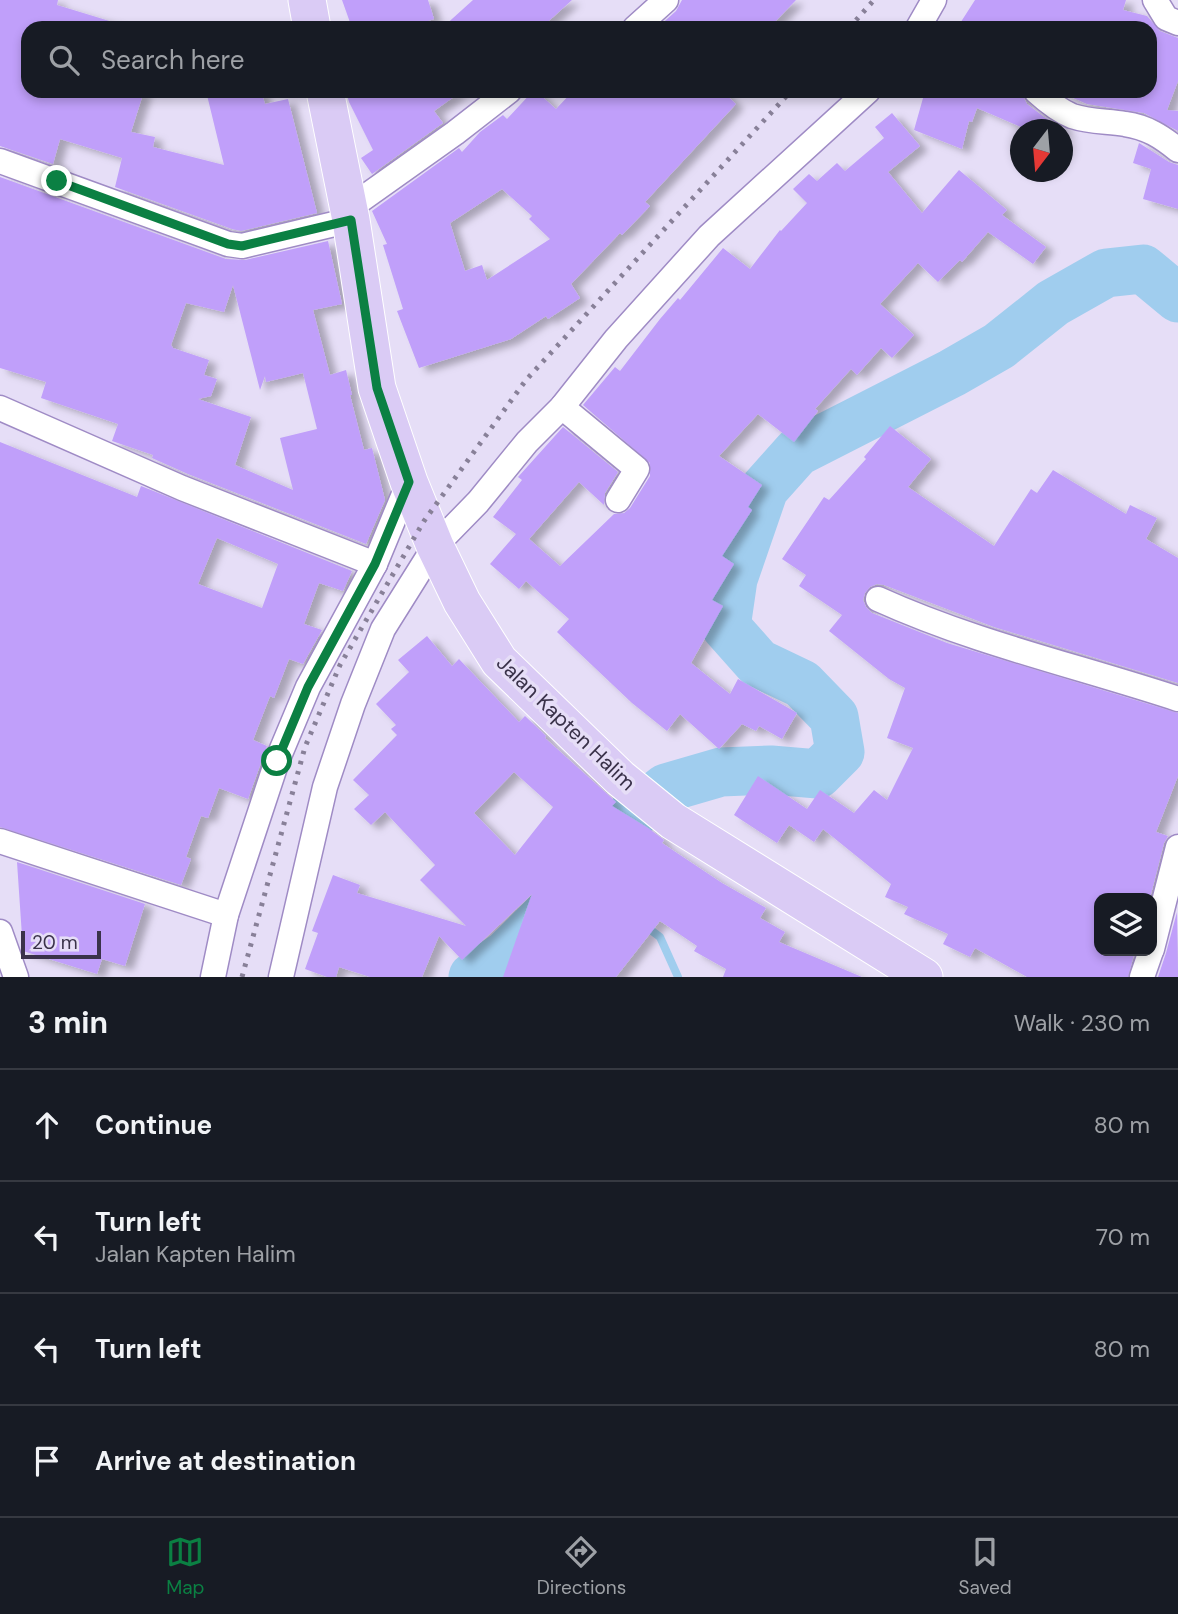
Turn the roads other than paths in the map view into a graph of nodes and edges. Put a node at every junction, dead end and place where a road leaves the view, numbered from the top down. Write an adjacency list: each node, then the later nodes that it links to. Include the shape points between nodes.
1 (307, 0): 5 (main road)
2 (666, 0): 6 (street)
3 (934, 0): 7 (street)
4 (1155, 0): 8 (street, via 1166,18)
5 (311, 21)
6 (643, 21)
7 (922, 21)
8 (1178, 23)
9 (326, 98): 15 (main road, Jalan Kapten Halim)
10 (500, 98): 15 (street)
11 (860, 98): 16 (street, via 709,236)
12 (1044, 98): 13 (street, via 1072,116 1150,131)
13 (1178, 150)
14 (0, 161): 15 (street, via 228,244 242,246)
15 (349, 214): 18 (main road, Jalan Kapten Halim, via 377,388)
16 (562, 407): 19 (street, via 636,470); 20 (street)
17 (0, 408): 21 (street, via 182,488)
18 (409, 482): 20 (main road, Jalan Kapten Halim); 21 (street)
19 (618, 500)
20 (435, 546): 31 (street, via 383,629 353,704 325,787); 33 (main road, Jalan Kapten Halim, via 462,602 499,661 620,778 673,821)
21 (375, 564): 26 (street, via 308,687 277,761)
22 (878, 600): 23 (street, via 981,640)
23 (1178, 699)
24 (0, 841): 26 (street)
25 (1178, 847): 27 (street)
26 (226, 915): 30 (street)
27 (1157, 930)
28 (0, 932): 32 (street)
29 (1150, 956): 34 (street)
30 (215, 967)
31 (282, 970)
32 (16, 977)
33 (924, 977)
34 (1142, 977)

